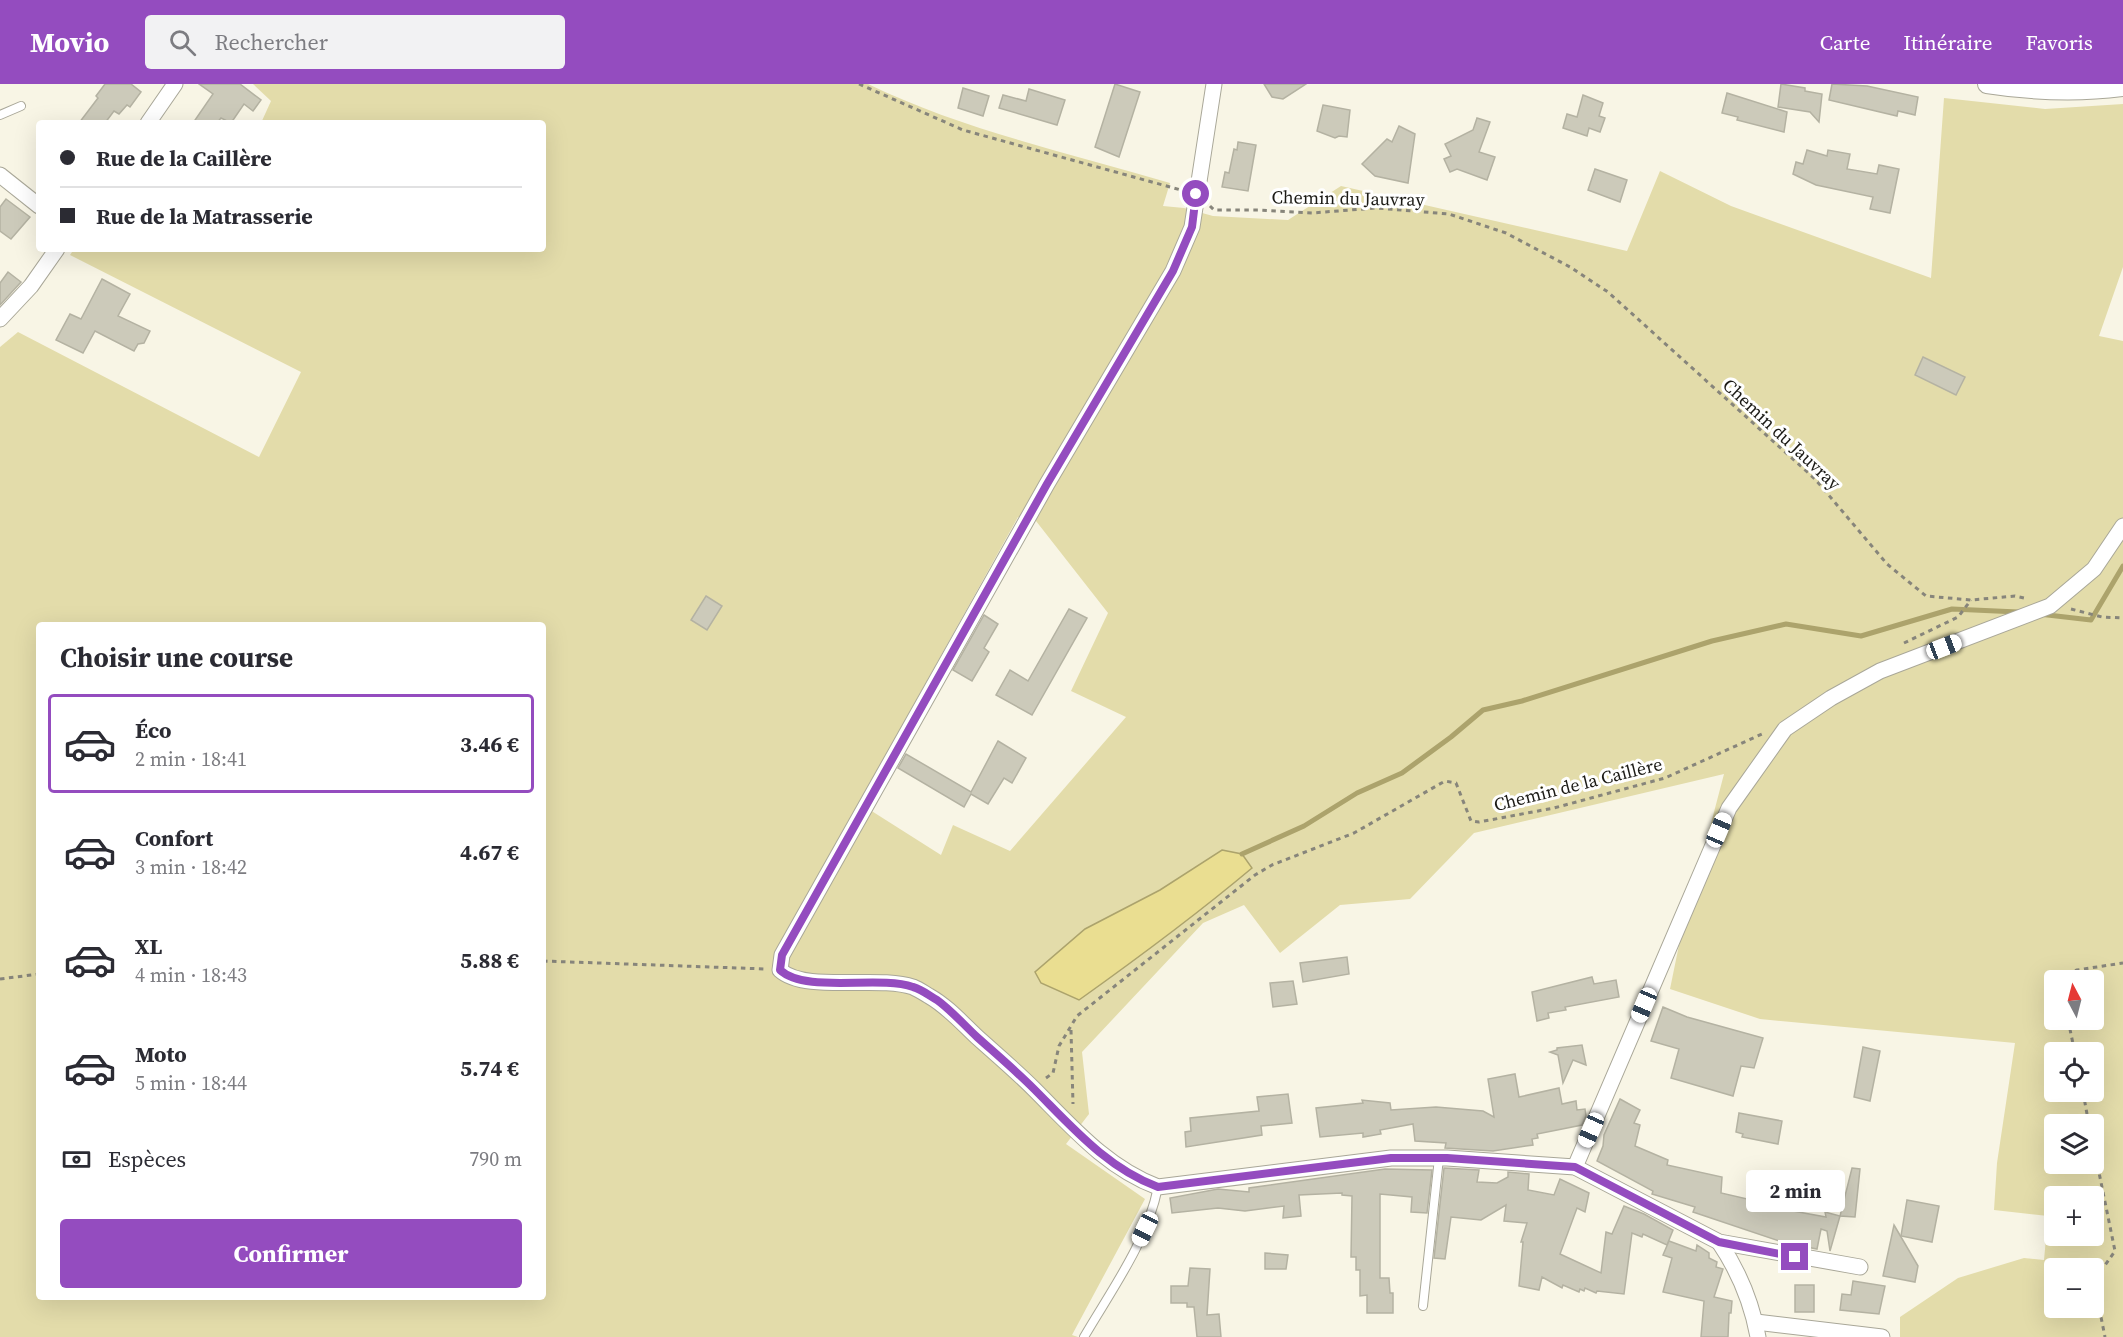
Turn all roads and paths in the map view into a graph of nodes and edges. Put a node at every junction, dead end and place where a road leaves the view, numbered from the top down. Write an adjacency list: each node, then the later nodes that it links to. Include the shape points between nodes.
1 (175, 84): 8 (street)
2 (859, 84): 10 (path, Chemin du Jauvray, via 963,130)
3 (1214, 84): 10 (street)
4 (1988, 84): 5 (street, via 2066,91)
5 (2123, 87)
6 (21, 106): 7 (lane)
7 (0, 115)
8 (150, 120)
9 (0, 175): 11 (street)
10 (1196, 194): 15 (path, Chemin du Jauvray, via 1214,210 1312,213 1376,208 1449,214 1506,232 1608,292 1815,479 1887,564 1926,596); 23 (street, via 1192,227 1173,271 1047,484 782,955)
11 (36, 204)
12 (55, 252): 13 (street, via 31,286)
13 (0, 319)
14 (2123, 526): 16 (street, via 2094,569)
15 (1971, 600): 16 (path, via 2016,596); 19 (path, via 1958,617)
16 (2050, 606): 31 (street, via 1880,671 1785,729 1729,808)
17 (2073, 609): 18 (path)
18 (2123, 618)
19 (1903, 644)
20 (1762, 733): 27 (path, Chemin de la Caillère, via 1665,778 1554,808 1479,822 1471,821 1455,783 1445,781 1354,833 1255,875 1077,1016)
21 (546, 961): 23 (path)
22 (2123, 963): 24 (path)
23 (780, 970): 33 (street, via 787,977 805,981 913,987 931,997 1118,1168)
24 (2077, 970)
25 (36, 974): 26 (path)
26 (0, 979)
27 (1071, 1028): 28 (path, Chemin de la Caillère, via 1059,1046); 29 (path, via 1071,1100)
28 (1053, 1073)
29 (1076, 1112)
30 (1439, 1158): 31 (street); 33 (street, via 1391,1158); 37 (lane)
31 (1575, 1167): 34 (street)
32 (2099, 1174): 36 (path, via 2115,1251)
33 (1158, 1187): 40 (lane, via 1152,1214 1131,1258)
34 (1719, 1242): 35 (street); 39 (street, via 1734,1264)
35 (1860, 1267)
36 (2104, 1267)
37 (1423, 1306)
38 (2101, 1318): 42 (path)
39 (1757, 1329): 41 (street)
40 (1084, 1337)
41 (1882, 1337)
42 (2105, 1337)

